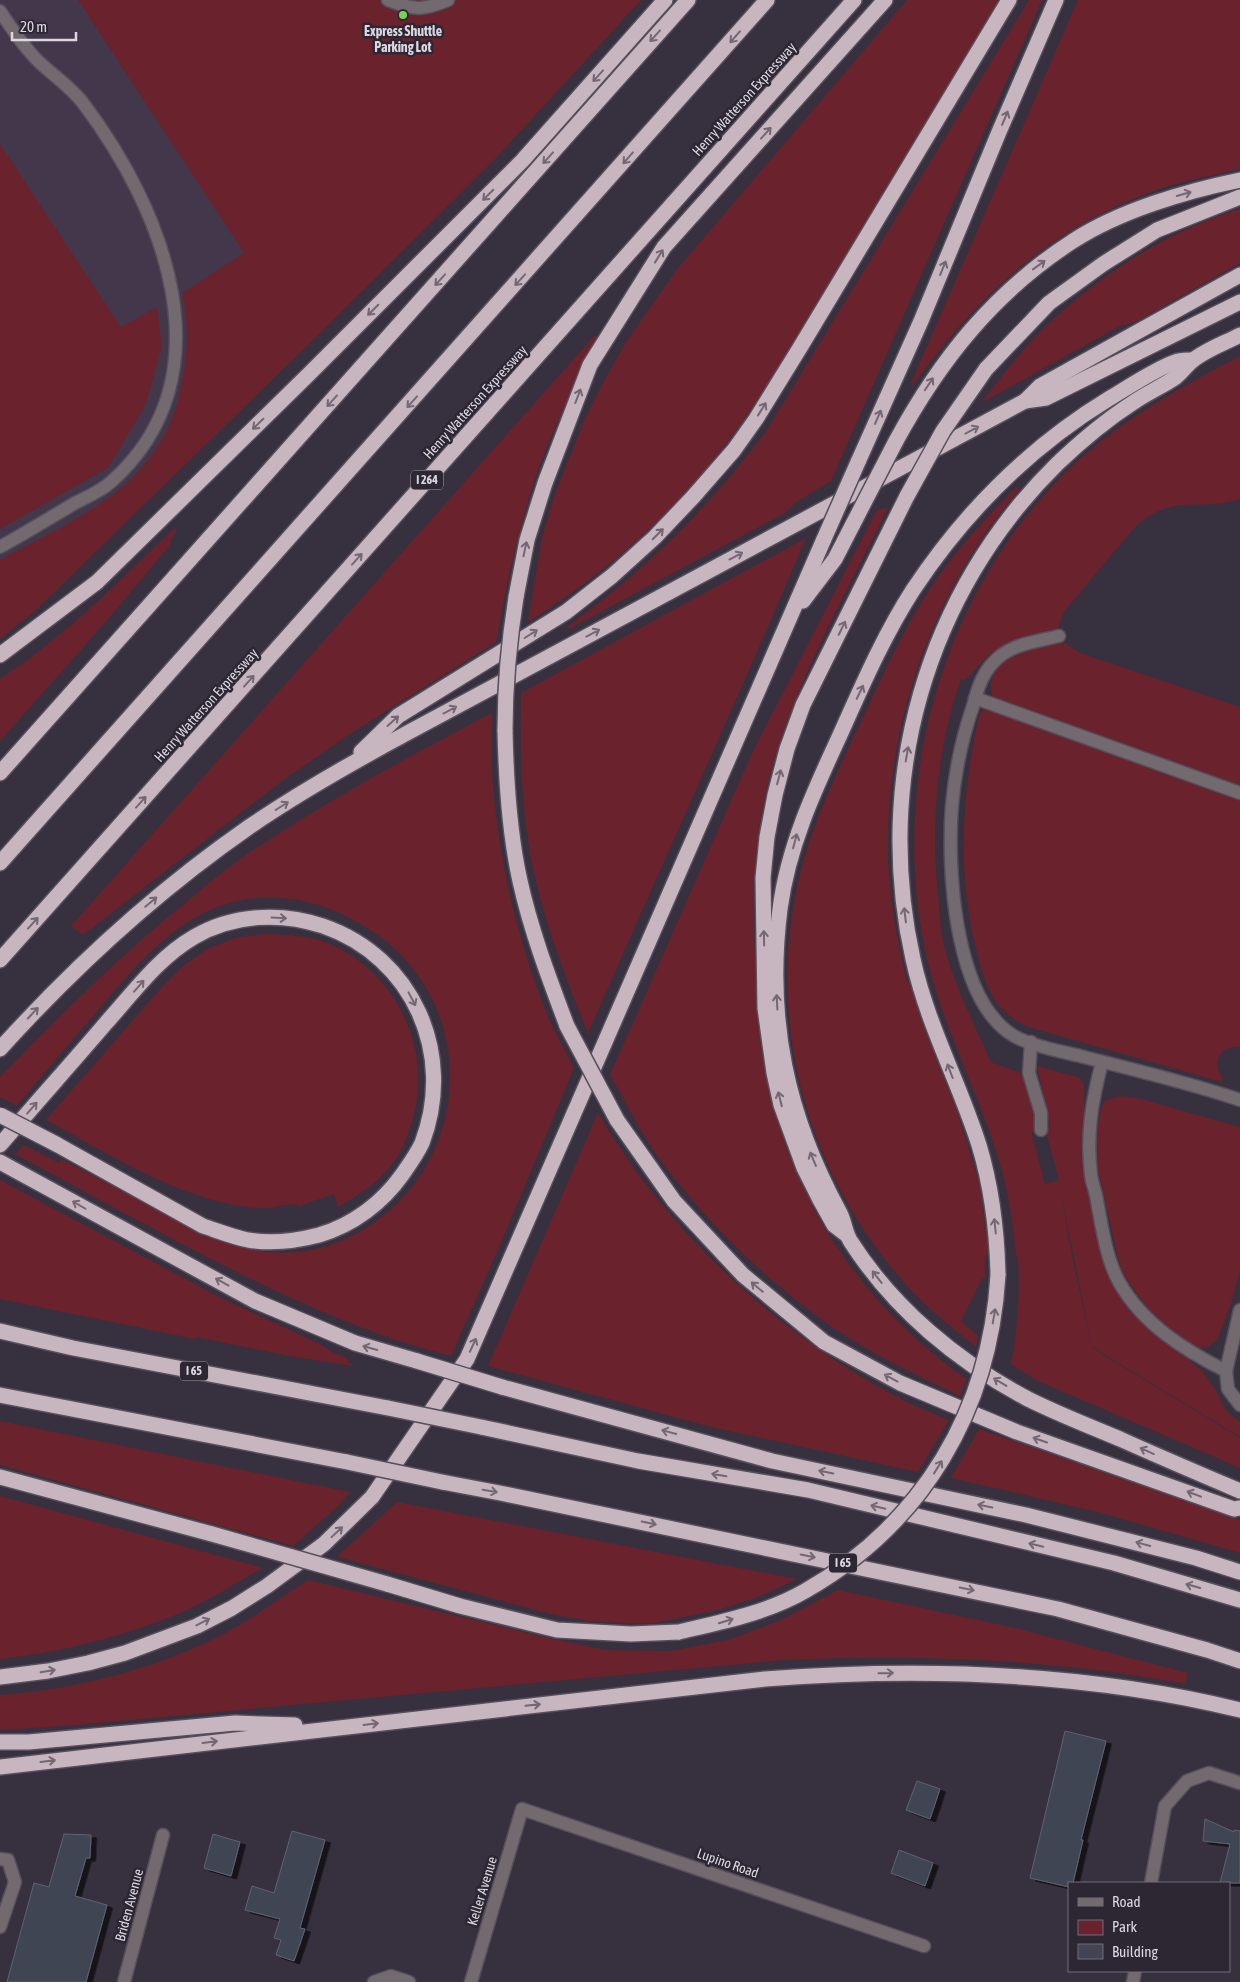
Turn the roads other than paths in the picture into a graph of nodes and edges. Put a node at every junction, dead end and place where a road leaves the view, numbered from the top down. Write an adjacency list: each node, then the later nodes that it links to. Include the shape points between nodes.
1 (388, 0): 2 (street, via 407,8 432,7)
2 (448, 0)
3 (665, 0): 21 (highway, one-way to 21, via 522,161 308,375 96,582)
4 (688, 0): 24 (highway, one-way to 24)
5 (767, 0): 26 (highway, one-way to 26)
6 (854, 0): 27 (highway, Henry Watterson Expressway / I 264, one-way to 6)
7 (885, 0): 44 (highway, one-way to 7, bridge, via 1234,1509 1017,1432 900,1383 824,1342 743,1275 674,1201 617,1120 567,1026 538,945 520,881 510,822 505,730 511,632 520,569 530,531 590,365 664,247)
8 (1010, 0): 23 (highway, one-way to 8, via 398,716 566,612 612,576 655,537 734,450 756,419)
9 (1056, 0): 19 (highway, one-way to 9, bridge, via 921,322)
10 (0, 11): 18 (street, via 36,59 82,102 137,189 166,266 175,309 177,341 169,395 141,449 125,468 109,484)
11 (1240, 180): 19 (highway, one-way to 11, bridge, via 835,559 917,401 944,362 989,309 1030,271 1074,240 1154,203)
12 (1240, 197): 36 (highway, one-way to 12, bridge, via 834,1225 819,1198 804,1168 781,1105 765,1008 763,878 767,837 774,795 803,705 907,496 943,431 986,369 1049,304 1103,264 1157,230)
13 (1240, 275): 17 (highway, via 1040,386)
14 (1240, 302): 17 (highway, via 1046,398)
15 (1240, 335): 16 (highway)
16 (1193, 360): 36 (highway, one-way to 16, via 843,1219 801,1129 783,1060 777,1007 780,905 798,832 815,787 884,642 912,592 949,541 991,493 1063,428 1177,361); 42 (highway, one-way to 16, bridge, via 460,1606 557,1630 631,1634 679,1632 720,1623 760,1611 804,1592 872,1542 934,1473 959,1432 973,1399 996,1310 998,1275 994,1210 978,1144 922,997 906,921 900,869 902,778 928,668 961,591 980,557 1027,495 1083,441 1132,403 1176,376)
17 (1025, 401): 23 (highway, one-way to 17)
18 (0, 547)
19 (789, 620): 48 (highway, one-way to 19, via 98,1660 197,1626 267,1586 324,1544 372,1496 467,1359)
20 (1059, 636): 22 (street, via 1019,645 1000,656 983,676)
21 (0, 655)
22 (975, 698): 25 (street); 28 (street, via 958,758 952,806 951,872 960,938 972,982 990,1014 1009,1033)
23 (345, 766): 29 (highway, one-way to 23, via 70,976 155,899 249,828)
24 (0, 773)
25 (1240, 793)
26 (0, 863)
27 (0, 960)
28 (1031, 1042): 30 (street); 33 (street, via 1029,1073 1041,1113)
29 (0, 1049)
30 (1102, 1062): 31 (street, via 1193,1084); 39 (street, via 1088,1129 1089,1155 1102,1226 1118,1281 1151,1322 1191,1353)
31 (1240, 1100)
32 (0, 1114): 34 (highway, one-way to 32, bridge, via 159,962 196,936 239,920 260,917 312,922 354,940 380,960 398,978 424,1024 434,1074 431,1110 422,1143 392,1189 346,1224 290,1241 250,1240 203,1226 56,1144)
33 (1040, 1130)
34 (0, 1145)
35 (0, 1162): 45 (highway, one-way to 35, bridge, via 1035,1517 772,1461 355,1343 255,1301)
36 (847, 1235): 43 (highway, one-way to 36, via 1058,1413 967,1362 903,1307)
37 (1240, 1310): 39 (street)
38 (0, 1331): 46 (highway, I 65, one-way to 38, bridge, via 1114,1563 808,1490 638,1461)
39 (1226, 1371): 41 (street, via 1228,1389)
40 (0, 1396): 47 (highway, I 65, one-way to 47, bridge, via 346,1462 1058,1609)
41 (1240, 1405)
42 (0, 1477)
43 (1240, 1491)
44 (1240, 1508)
45 (1240, 1572)
46 (1240, 1600)
47 (1240, 1661)
48 (0, 1677)
49 (1240, 1710): 50 (highway, one-way to 49, via 765,1679 838,1674 957,1673 1036,1677 1150,1692)
50 (343, 1727): 51 (highway, via 235,1722); 52 (highway, one-way to 50)
51 (0, 1742)
52 (0, 1767)
53 (1240, 1783): 57 (street, via 1208,1773 1187,1781 1165,1806)
54 (522, 1809): 59 (street, Lupino Road); 63 (street, Keller Avenue)
55 (164, 1835): 60 (street, Briden Avenue)
56 (0, 1858): 58 (street, via 8,1860 15,1882)
57 (1151, 1882)
58 (0, 1927)
59 (924, 1946)
60 (124, 1982)
61 (374, 1982): 62 (street, via 391,1976)
62 (410, 1982)
63 (471, 1982)

